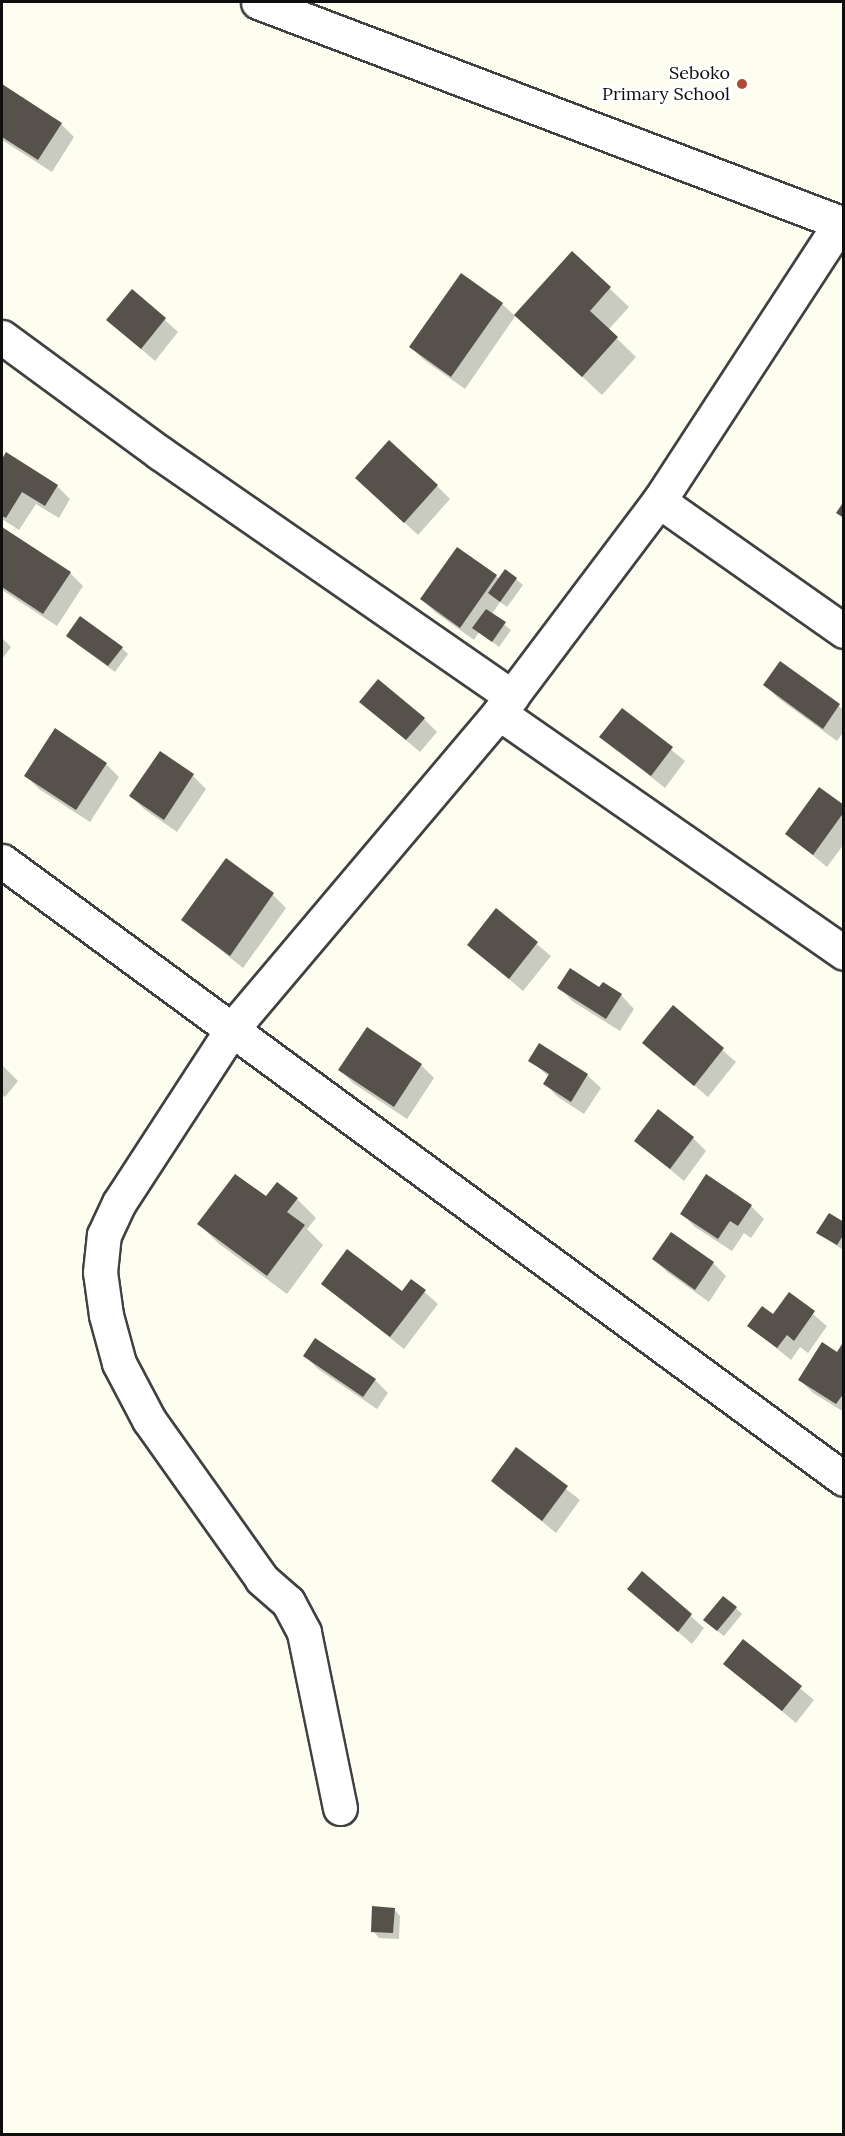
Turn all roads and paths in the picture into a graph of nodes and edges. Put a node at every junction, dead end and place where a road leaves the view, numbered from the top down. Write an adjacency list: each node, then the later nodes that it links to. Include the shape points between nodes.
1 (258, 2): 2 (street)
2 (842, 224): 4 (street)
3 (2, 337): 6 (street)
4 (659, 501): 5 (street); 6 (street)
5 (843, 632)
6 (505, 705): 8 (street); 9 (street)
7 (2, 861): 9 (street)
8 (843, 953)
9 (232, 1029): 10 (street); 11 (street, via 119,1203 104,1235 100,1272 119,1363 149,1420 262,1579 288,1602 304,1632)
10 (843, 1479)
11 (340, 1808)

